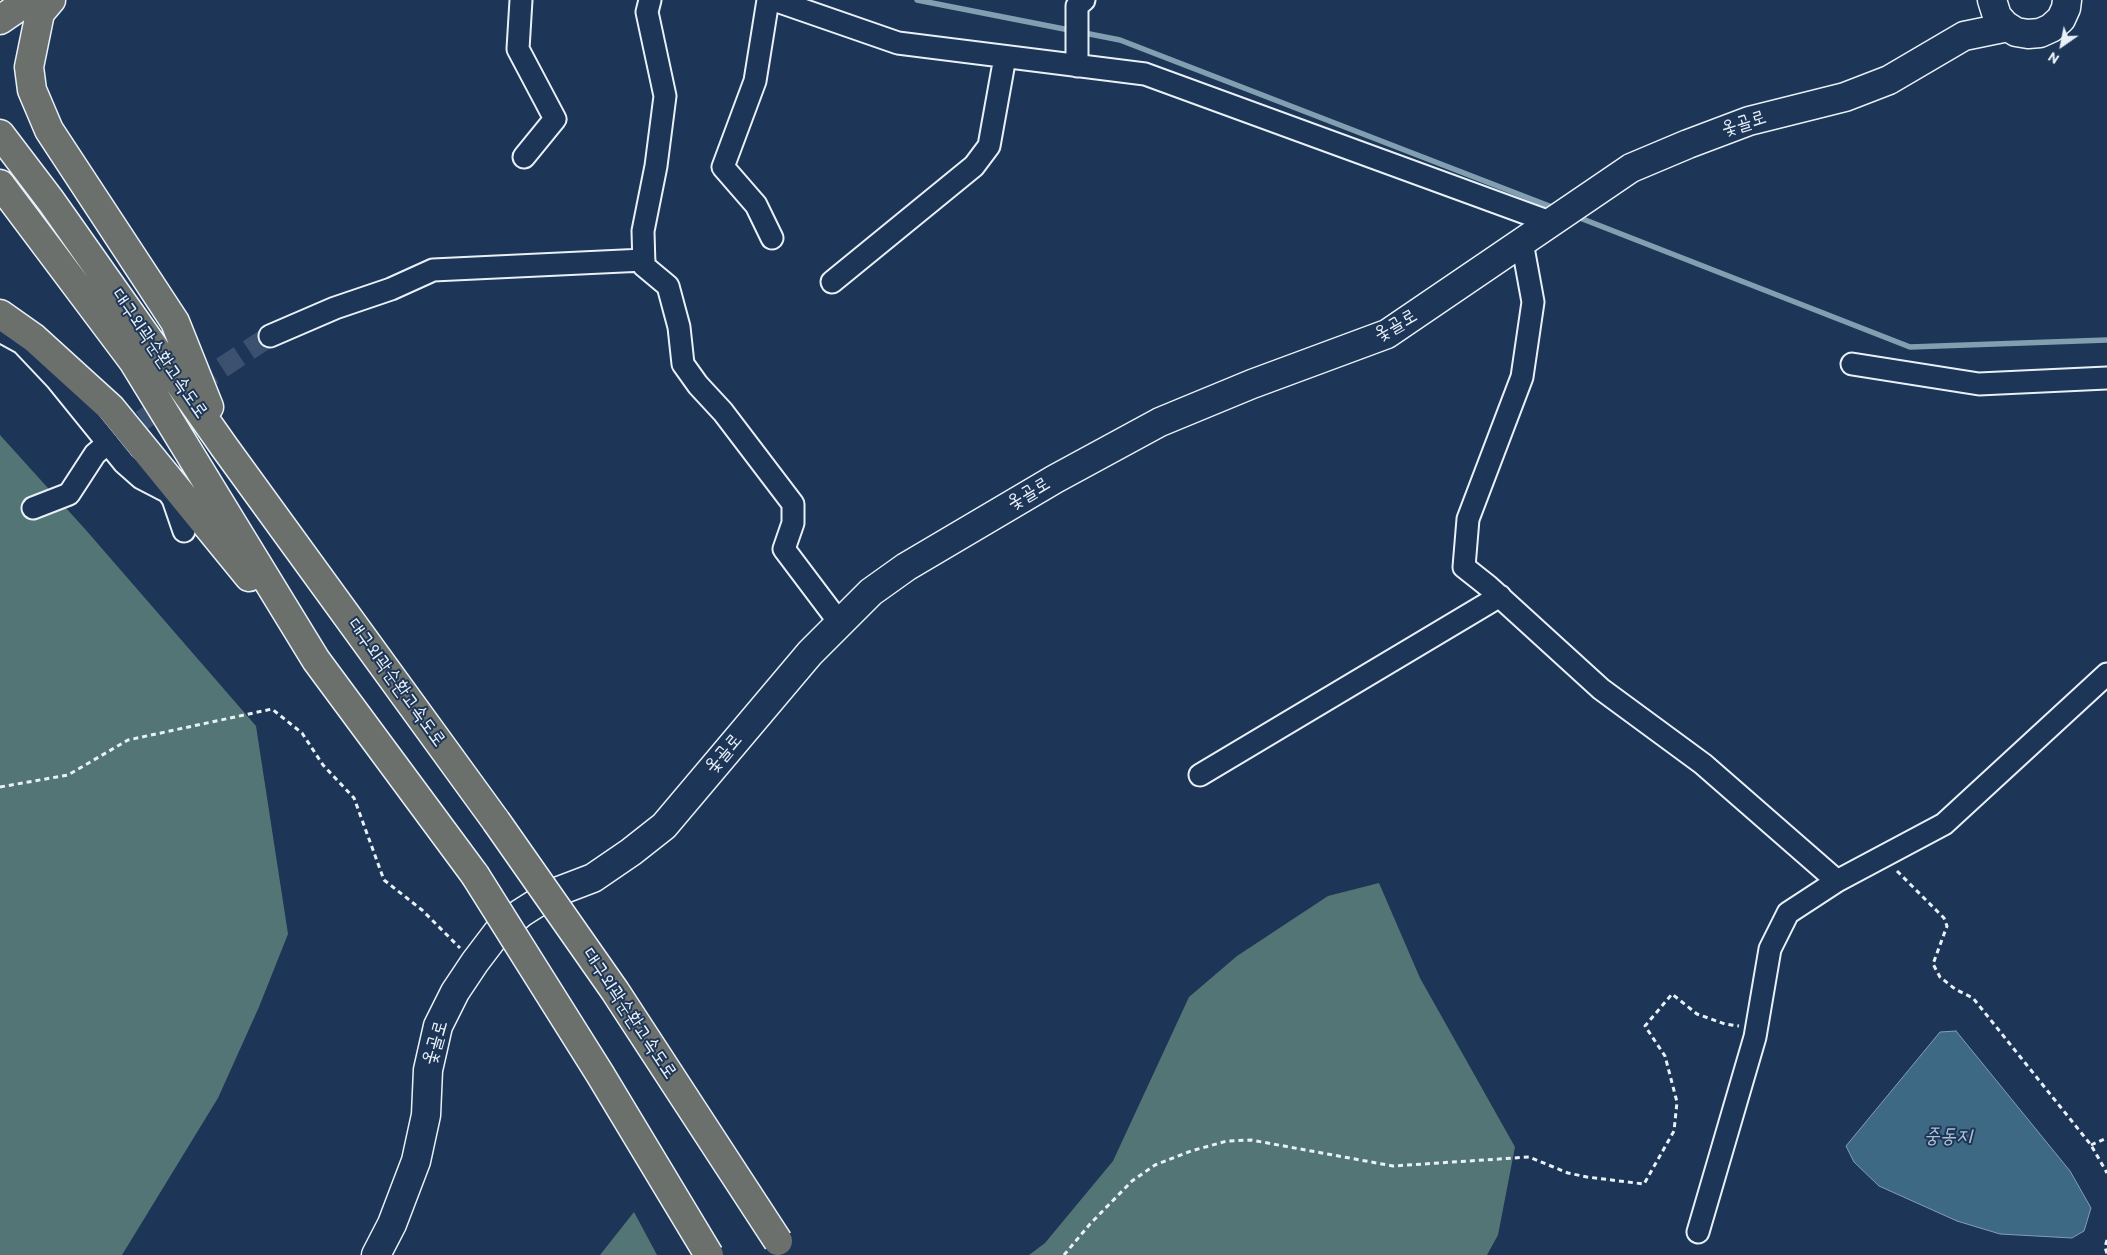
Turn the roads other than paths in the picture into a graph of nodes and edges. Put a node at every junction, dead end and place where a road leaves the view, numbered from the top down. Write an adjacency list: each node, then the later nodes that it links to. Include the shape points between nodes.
1 (6, 0): 11 (highway)
2 (29, 0): 12 (highway)
3 (51, 0): 32 (highway, via 40,13 29,67 32,90 48,130 175,322)
4 (521, 0): 18 (street, via 518,49 555,119)
5 (650, 0): 23 (street, via 647,12 666,96 643,231)
6 (768, 0): 21 (street, via 755,82 723,167 756,205)
7 (774, 0): 15 (street, via 898,43)
8 (1084, 0): 16 (street, via 1078,6)
9 (2068, 0): 13 (street, via 2060,19 2040,33 2016,32)
10 (1992, 1): 13 (street, via 1997,16); 14 (street)
11 (0, 5)
12 (0, 20)
13 (2008, 27): 14 (street)
14 (1964, 36): 20 (street, 옻골로, via 1889,80 1845,97 1749,122 1631,168)
15 (1005, 57): 16 (street); 24 (street, via 989,146 974,166)
16 (1077, 66): 20 (street, via 1146,74)
17 (0, 134): 28 (highway, 대구외곽순환고속도로, via 51,200)
18 (524, 157)
19 (0, 184): 28 (highway, 대구외곽순환고속도로)
20 (1550, 222): 22 (street, 옻골로)
21 (772, 238)
22 (1522, 242): 35 (street, via 1533,302 1522,377 1468,519 1464,567); 36 (street, 옻골로, via 1386,334 1169,418 1055,478 906,567 871,592)
23 (644, 260): 27 (street, via 433,270); 36 (street, via 644,266 668,286 679,327 683,364 724,412 793,504 793,523 784,549)
24 (832, 282)
25 (0, 314): 37 (highway, via 34,338 112,408)
26 (0, 332): 31 (street, via 22,343)
27 (270, 336)
28 (141, 351): 32 (highway, 대구외곽순환고속도로); 37 (highway, 대구외곽순환고속도로)
29 (1852, 364): 30 (street, via 1979,384)
30 (2107, 378)
31 (108, 443): 33 (street, via 95,454 69,494); 34 (street, via 124,464 141,478 168,492)
32 (225, 448): 42 (highway, 대구외곽순환고속도로, bridge, via 496,821 615,991)
33 (33, 508)
34 (184, 531)
35 (1500, 596): 39 (street); 40 (street, via 1602,689 1703,764)
36 (839, 622): 43 (street, 옻골로, via 664,826 593,878 551,894 520,913 497,933 475,962 438,1026 428,1070 426,1115 416,1161 392,1224)
37 (316, 660): 44 (highway, 대구외곽순환고속도로, bridge, via 475,875 600,1074)
38 (2107, 674): 40 (street, via 1944,824)
39 (1200, 775)
40 (1837, 881): 41 (street, via 1788,913 1770,949 1756,1029)
41 (1698, 1232)
42 (778, 1241)
43 (376, 1255)
44 (708, 1255)

